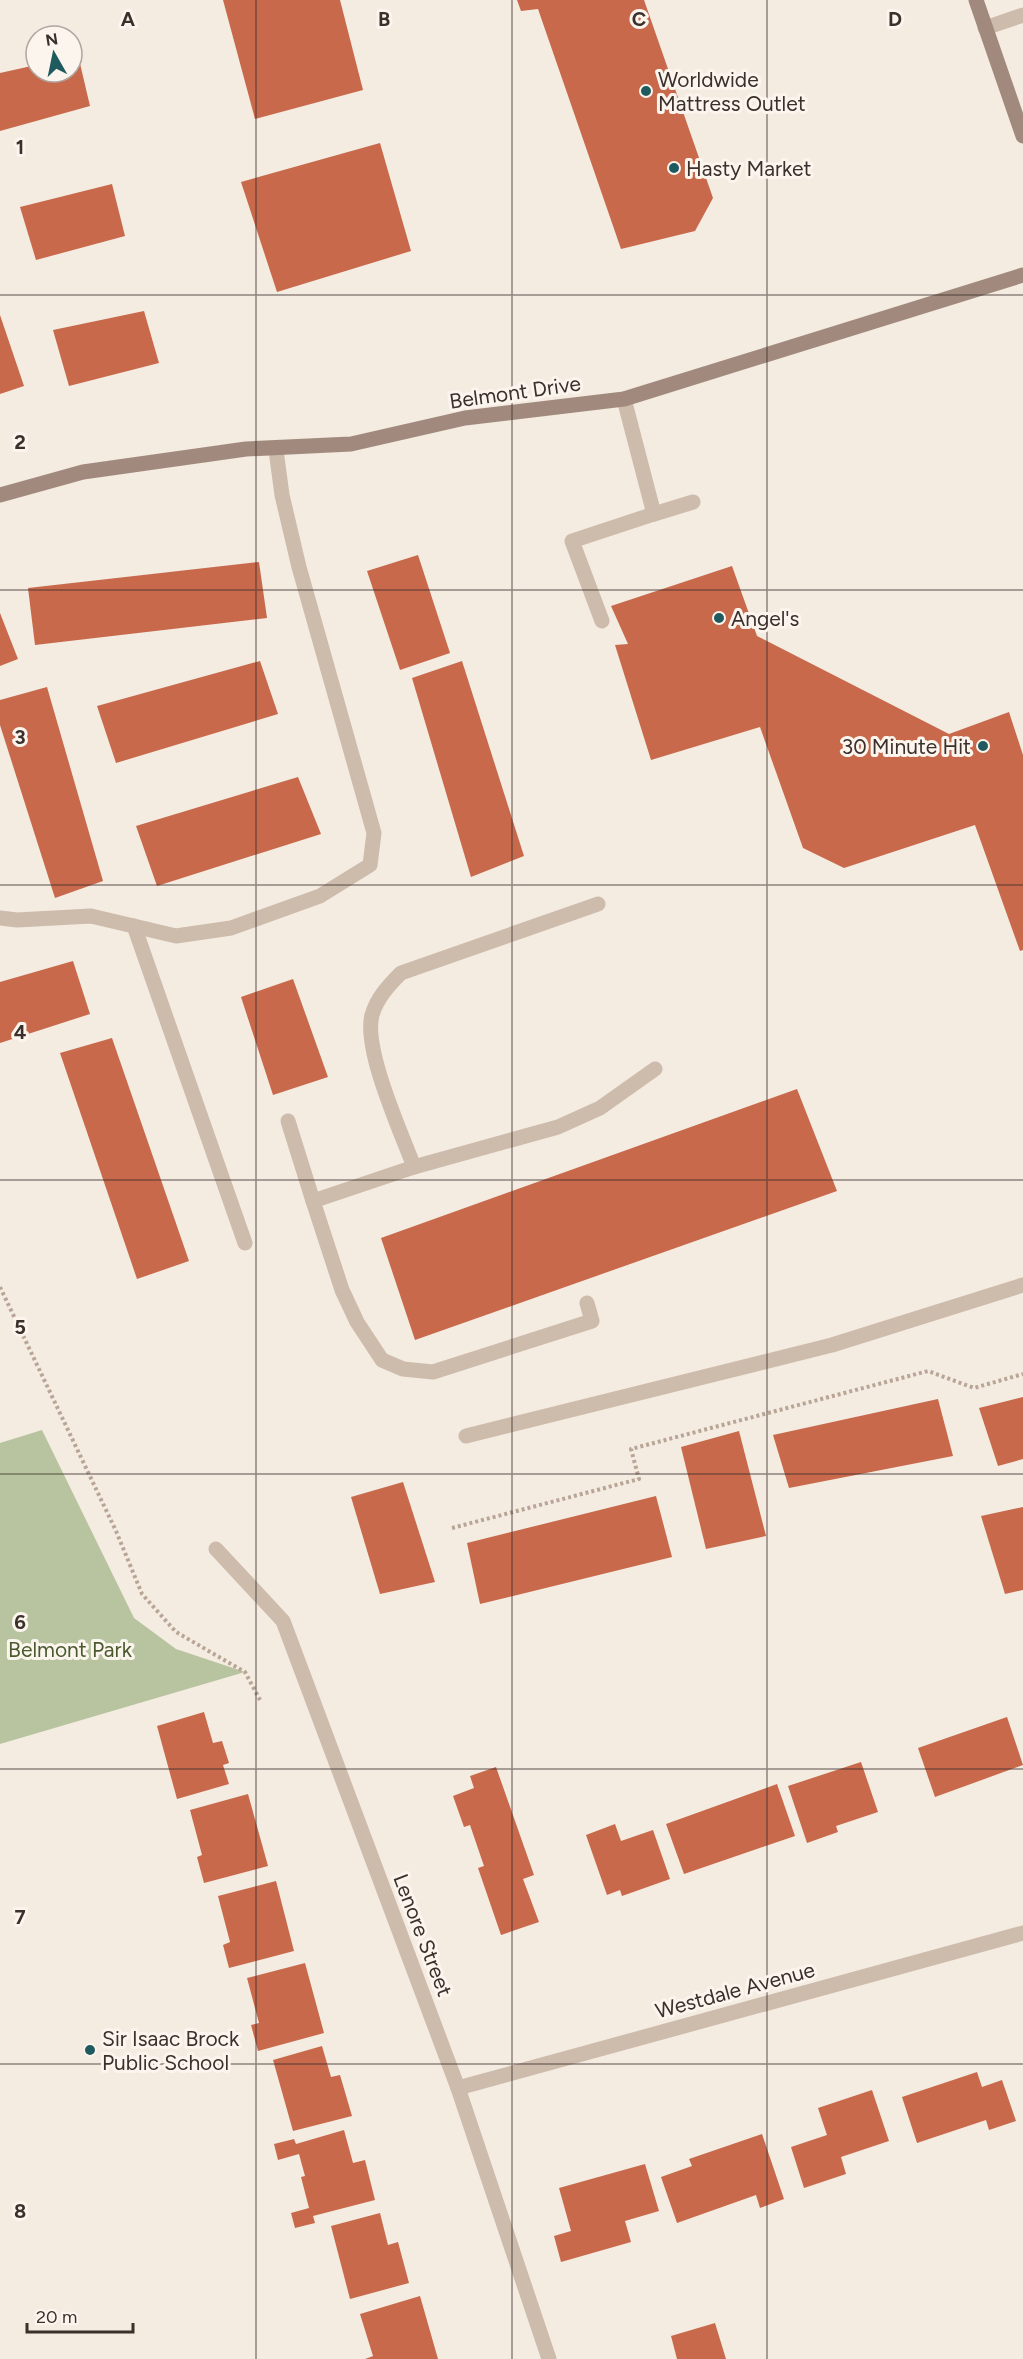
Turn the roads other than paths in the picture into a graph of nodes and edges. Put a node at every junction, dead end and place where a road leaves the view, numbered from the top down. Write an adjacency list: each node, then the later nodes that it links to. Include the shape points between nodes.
1 (976, 0): 3 (street)
2 (1023, 15): 3 (street)
3 (985, 28): 4 (street)
4 (1023, 136)
5 (1023, 275): 6 (street, Belmont Drive)
6 (624, 399): 7 (street, Belmont Drive, via 465,418 351,444); 10 (street)
7 (276, 450): 8 (street, Belmont Drive, via 246,449 83,472); 14 (street, via 299,567 374,832 370,865 320,896 231,928 176,936)
8 (0, 495)
9 (693, 502): 10 (street)
10 (654, 514): 11 (street, via 572,541)
11 (602, 621)
12 (598, 904): 17 (street, via 400,973 381,994 371,1017 373,1052)
13 (0, 918): 14 (street, via 91,916)
14 (134, 926): 19 (street)
15 (655, 1069): 17 (street, via 600,1108 558,1127)
16 (288, 1121): 18 (street)
17 (414, 1167): 18 (street)
18 (313, 1201): 21 (street, via 342,1290 357,1322 382,1360 402,1369 433,1372 592,1321)
19 (245, 1243)
20 (1023, 1286): 22 (street, via 832,1345)
21 (587, 1303)
22 (466, 1436)
23 (216, 1549): 25 (street, Lenore Street, via 283,1621)
24 (1023, 1934): 25 (street, Westdale Avenue)
25 (458, 2088): 26 (street, Lenore Street)
26 (549, 2359)

